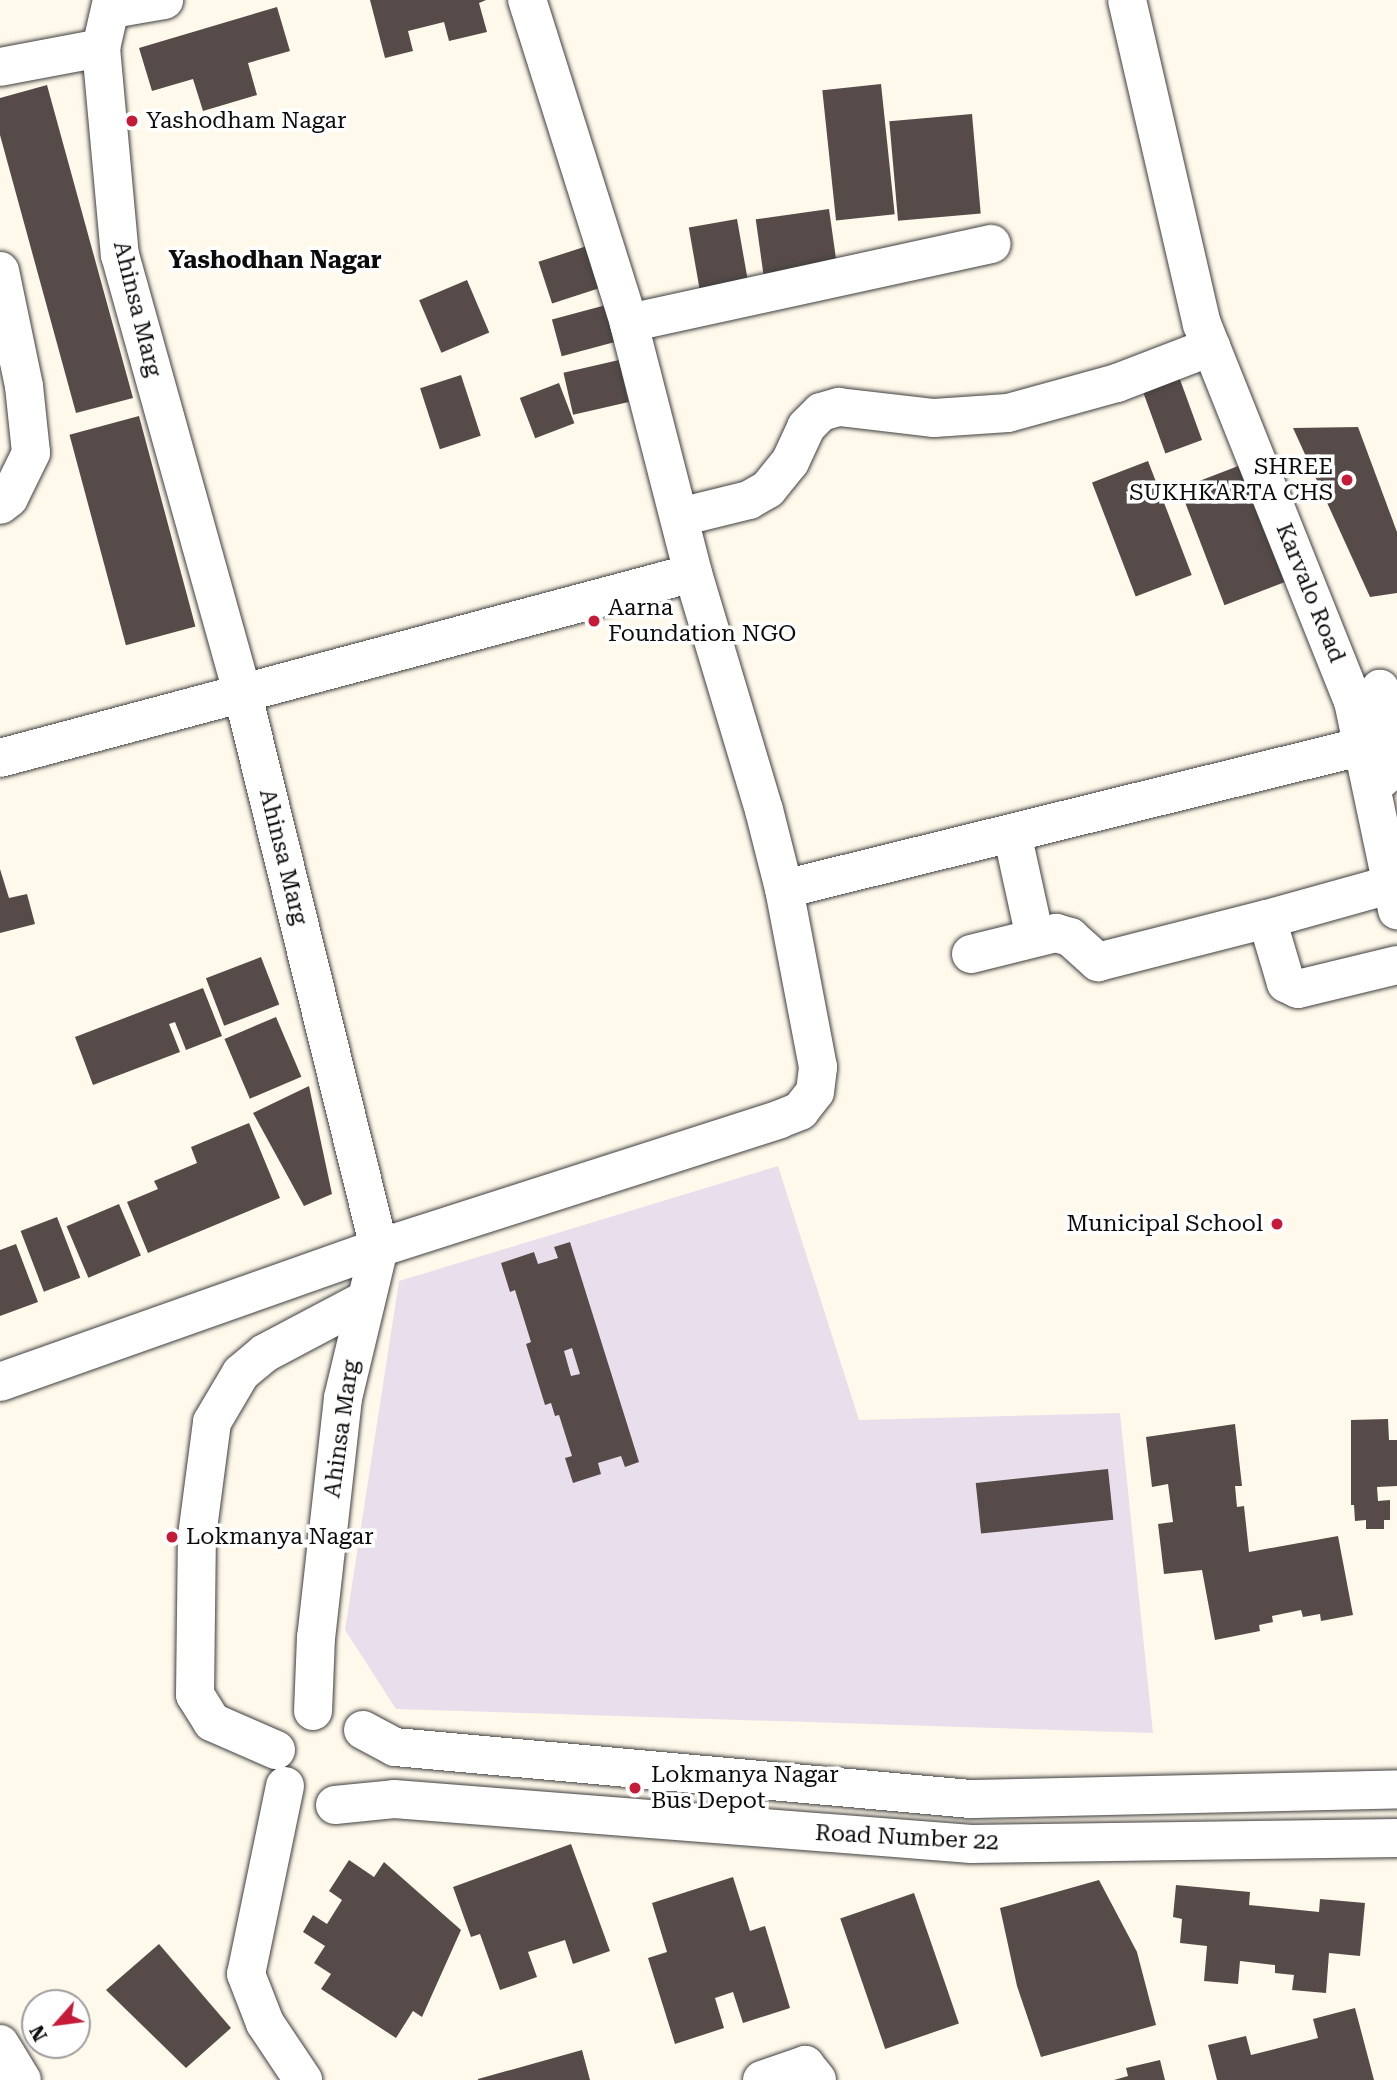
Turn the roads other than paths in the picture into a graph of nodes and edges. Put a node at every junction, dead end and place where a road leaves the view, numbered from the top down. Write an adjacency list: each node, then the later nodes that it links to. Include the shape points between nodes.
1 (164, 0): 4 (street)
2 (527, 0): 9 (street)
3 (1127, 0): 10 (street, Karvalo Road)
4 (112, 5): 5 (street, Ahinsa Marg)
5 (101, 48): 6 (street); 15 (street, Ahinsa Marg, via 120,255)
6 (0, 67)
7 (992, 244): 9 (street)
8 (0, 271): 11 (street, via 24,386 31,453 9,498)
9 (629, 323): 12 (street)
10 (1212, 347): 12 (street, via 1118,383 1008,414 934,418 839,407 821,412 806,427 790,462 768,489 749,500); 14 (street, Karvalo Road)
11 (0, 505)
12 (680, 517): 13 (street)
13 (693, 573): 15 (street); 20 (street)
14 (1377, 690): 16 (street, Karvalo Road); 18 (street, via 1396,766)
15 (243, 695): 17 (street); 26 (street, Ahinsa Marg)
16 (1364, 746): 18 (street, Karvalo Road); 19 (street)
17 (0, 758)
18 (1372, 787): 21 (street, Karvalo Road)
19 (1012, 833): 20 (street); 23 (street)
20 (784, 889): 26 (street, via 818,1067 815,1092 800,1111)
21 (1395, 897): 22 (street)
22 (1267, 919): 23 (street, via 1098,962 1070,937 1056,933); 25 (street, via 1286,983 1298,989)
23 (1035, 938): 24 (street)
24 (971, 954)
25 (1397, 965)
26 (379, 1248): 27 (street, Ahinsa Marg); 28 (street)
27 (365, 1300): 29 (street, Ahinsa Marg, via 343,1398 316,1636); 31 (street, via 265,1353 241,1373 212,1422 197,1536 195,1695 212,1722)
28 (0, 1382)
29 (313, 1711): 30 (street, via 332,1710); 31 (street, via 294,1720)
30 (363, 1730): 32 (street, Road Number 22, via 395,1747 971,1799); 33 (street, via 371,1747 372,1766 352,1797)
31 (281, 1768): 33 (street, via 299,1799 316,1806); 37 (street, via 246,1974 265,2023)
32 (1397, 1790)
33 (335, 1805): 34 (street, Road Number 22, via 394,1799 971,1844)
34 (1397, 1838)
35 (0, 2045): 36 (street)
36 (22, 2080)
37 (303, 2080)
38 (762, 2080): 39 (street, via 805,2065)
39 (817, 2080)

